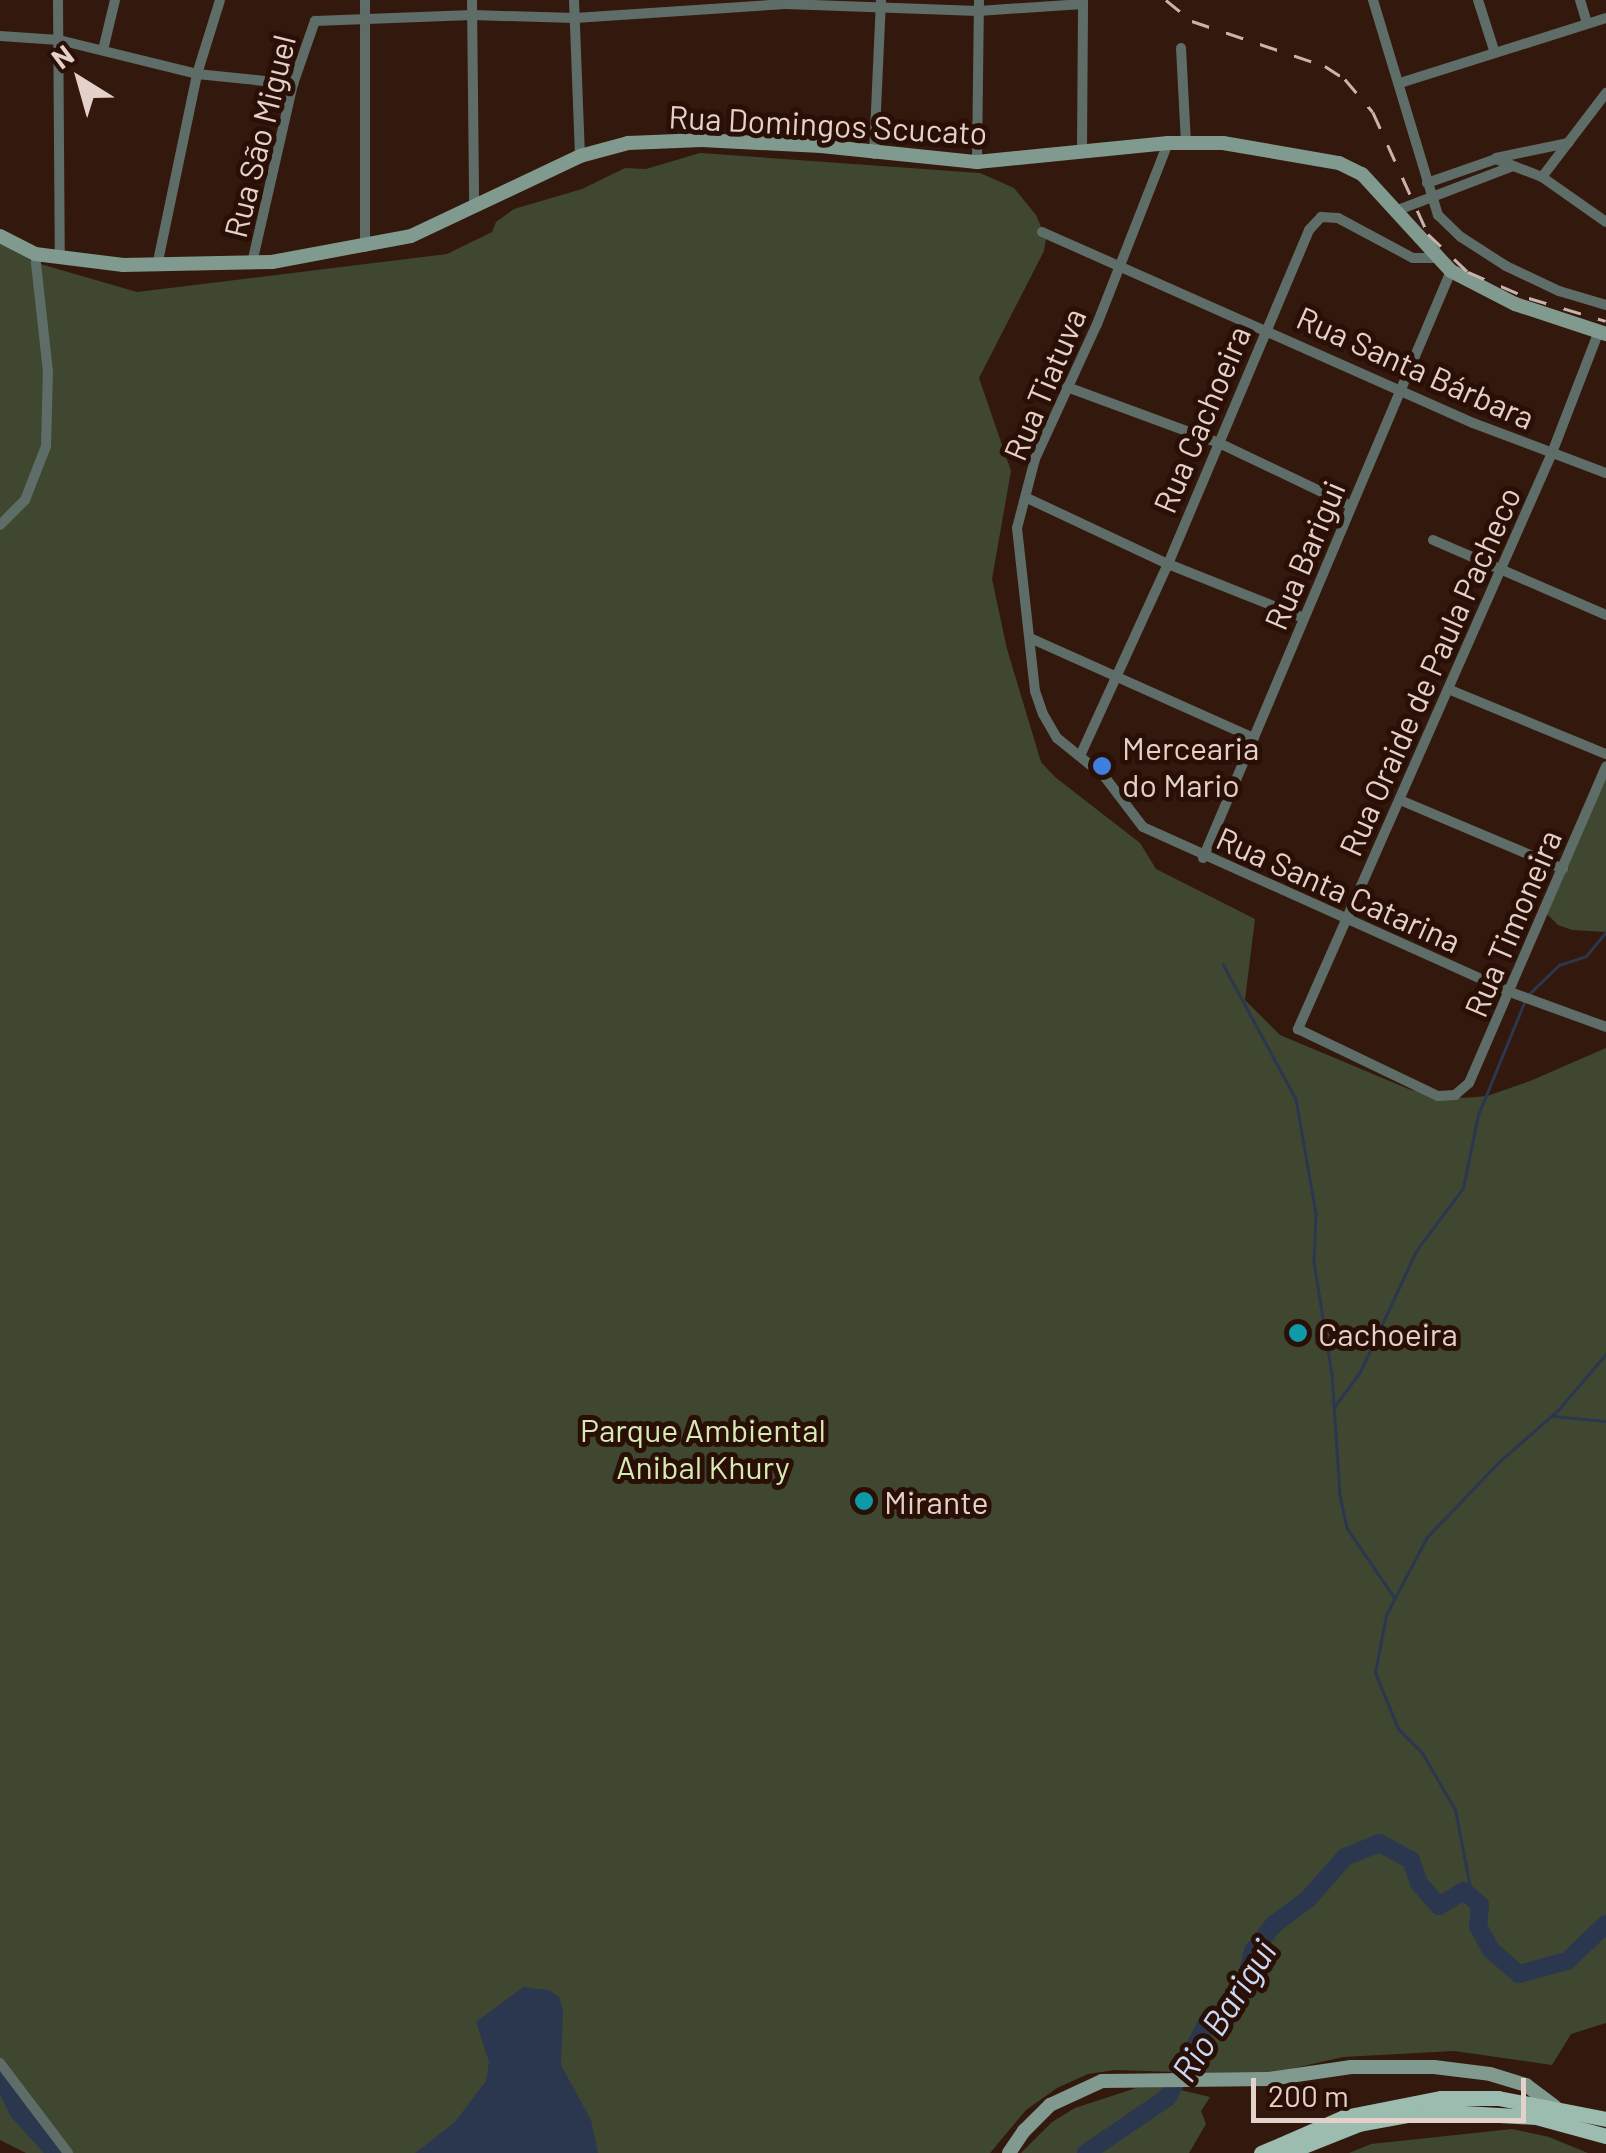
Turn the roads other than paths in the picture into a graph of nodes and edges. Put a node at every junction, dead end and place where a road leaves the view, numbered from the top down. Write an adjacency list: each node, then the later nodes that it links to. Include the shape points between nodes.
1 (58, 0): 21 (street)
2 (115, 0): 23 (street)
3 (220, 0): 25 (street)
4 (365, 0): 18 (street)
5 (472, 0): 15 (street)
6 (574, 0): 16 (street)
7 (1373, 0): 27 (street)
8 (1478, 0): 24 (street)
9 (1580, 0): 19 (street)
10 (786, 2): 12 (street); 13 (street)
11 (1083, 2): 14 (street); 32 (street)
12 (881, 3): 14 (street); 33 (street)
13 (678, 5): 16 (street)
14 (978, 6): 36 (street)
15 (472, 15): 16 (street); 18 (street); 41 (street)
16 (575, 18): 34 (street)
17 (1606, 18): 19 (street)
18 (366, 20): 26 (street, Rua São Miguel, via 315,21); 46 (street)
19 (1587, 23): 24 (street)
20 (0, 36): 21 (street)
21 (58, 40): 23 (street); 48 (street)
22 (1182, 48): 29 (street)
23 (103, 50): 25 (street)
24 (1494, 50): 27 (street)
25 (197, 74): 26 (street); 52 (street)
26 (294, 84): 50 (street, Rua São Miguel)
27 (1400, 84): 39 (street)
28 (1606, 94): 30 (street)
29 (1186, 143): 31 (main road, Rua Domingos Scucato); 42 (main road, Rua Domingos Scucato, via 1339,163 1362,174)
30 (1568, 143): 35 (street); 38 (street)
31 (1168, 144): 32 (main road, Rua Domingos Scucato); 51 (street, Rua Tiatuva)
32 (1082, 151): 36 (main road, Rua Domingos Scucato)
33 (874, 154): 34 (main road, Rua Domingos Scucato, via 702,140 628,144); 36 (main road, Rua Domingos Scucato)
34 (580, 156): 41 (main road, Rua Domingos Scucato)
35 (1496, 159): 37 (street); 39 (street)
36 (977, 162)
37 (1514, 166): 38 (street); 40 (street)
38 (1542, 178): 43 (street)
39 (1427, 183): 40 (street)
40 (1431, 197): 42 (street); 54 (street, via 1438,215 1461,237 1506,266 1558,292)
41 (474, 203): 46 (main road, Rua Domingos Scucato, via 411,236)
42 (1398, 210): 49 (main road, Rua Domingos Scucato)
43 (1606, 222)
44 (1042, 232): 51 (street, Rua Santa Bárbara)
45 (0, 236): 47 (main road, Rua Domingos Scucato)
46 (365, 248): 50 (main road, Rua Domingos Scucato)
47 (35, 254): 48 (main road, Rua Domingos Scucato); 64 (street, via 48,372 46,446 38,477)
48 (60, 258): 52 (main road, Rua Domingos Scucato)
49 (1435, 258): 53 (main road, Rua Domingos Scucato); 55 (street, Rua Cachoeira, via 1413,258 1338,218 1321,217)
50 (252, 263): 52 (main road, Rua Domingos Scucato)
51 (1121, 264): 55 (street, Rua Santa Bárbara); 57 (street, Rua Tiatuva)
52 (157, 266)
53 (1451, 271): 56 (main road, Rua Domingos Scucato, via 1516,304); 58 (street, Rua Barigui)
54 (1606, 305)
55 (1266, 328): 58 (street, Rua Santa Bárbara); 59 (street, Rua Cachoeira)
56 (1602, 332): 60 (street, Rua Oraide de Paula Pacheco)
57 (1067, 387): 59 (street); 62 (street, Rua Tiatuva, via 1036,458)
58 (1401, 389): 60 (street, Rua Santa Bárbara); 63 (street, Rua Barigui)
59 (1219, 443): 63 (street); 66 (street, Rua Cachoeira)
60 (1552, 454): 61 (street, Rua Santa Bárbara); 67 (street, Rua Oraide de Paula Pacheco)
61 (1606, 473)
62 (1027, 498): 66 (street); 70 (street, Rua Tiatuva, via 1017,556)
63 (1352, 506): 69 (street, Rua Barigui)
64 (0, 525)
65 (1434, 540): 67 (street)
66 (1168, 564): 69 (street); 71 (street, Rua Cachoeira)
67 (1499, 570): 68 (street); 72 (street, Rua Oraide de Paula Pacheco)
68 (1606, 615)
69 (1304, 618): 73 (street, Rua Barigui)
70 (1030, 638): 71 (street); 75 (street, Rua Tiatuva, via 1043,714 1057,738)
71 (1114, 678): 73 (street); 75 (street, Rua Cachoeira)
72 (1448, 689): 74 (street); 77 (street, Rua Oraide de Paula Pacheco)
73 (1254, 738): 78 (street, Rua Barigui)
74 (1606, 754)
75 (1080, 756): 78 (street, Rua Santa Catarina, via 1143,828)
76 (1606, 766): 79 (street, Rua Timoneira)
77 (1400, 800): 79 (street); 80 (street, Rua Oraide de Paula Pacheco)
78 (1203, 858): 80 (street, Rua Santa Catarina)
79 (1563, 869): 81 (street, Rua Timoneira)
80 (1346, 920): 81 (street, Rua Santa Catarina); 83 (street, Rua Oraide de Paula Pacheco, via 1298,1028 1438,1096)
81 (1510, 992): 82 (street, Rua Santa Catarina); 83 (street, Rua Timoneira, via 1469,1083)
82 (1606, 1028)
83 (1456, 1096)
84 (0, 2063): 88 (street)
85 (1555, 2107): 86 (main road); 89 (main road, via 1526,2085 1434,2066 1351,2067 1269,2079 1102,2081 1075,2090 1037,2118); 90 (main road, via 1498,2098 1416,2100 1344,2117)
86 (1603, 2117)
87 (1606, 2136): 91 (main road, via 1536,2117 1429,2110 1358,2124)
88 (68, 2153)
89 (1010, 2153)
90 (1261, 2153)
91 (1286, 2153)

